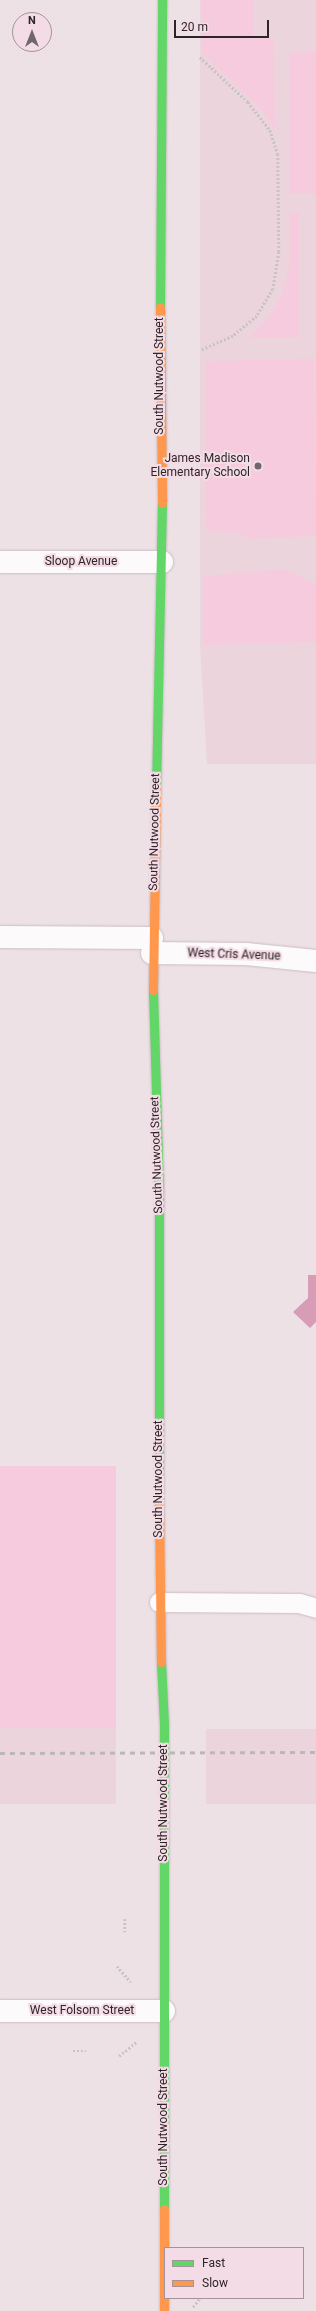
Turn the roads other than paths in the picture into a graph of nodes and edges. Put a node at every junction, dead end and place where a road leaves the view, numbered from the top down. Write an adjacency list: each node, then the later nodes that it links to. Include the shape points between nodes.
1 (162, 0): 3 (street, South Nutwood Street)
2 (0, 562): 3 (street, Sloop Avenue)
3 (162, 562): 5 (street, South Nutwood Street)
4 (0, 937): 5 (street, West Cris Avenue)
5 (152, 946): 6 (street, West Cris Avenue); 7 (street, South Nutwood Street, via 159,1193)
6 (316, 961)
7 (159, 1602): 8 (lane, via 299,1603); 10 (street, South Nutwood Street, via 164,1723)
8 (316, 1608)
9 (0, 2011): 10 (street, West Folsom Street)
10 (164, 2011): 11 (street, South Nutwood Street)
11 (164, 2311)

